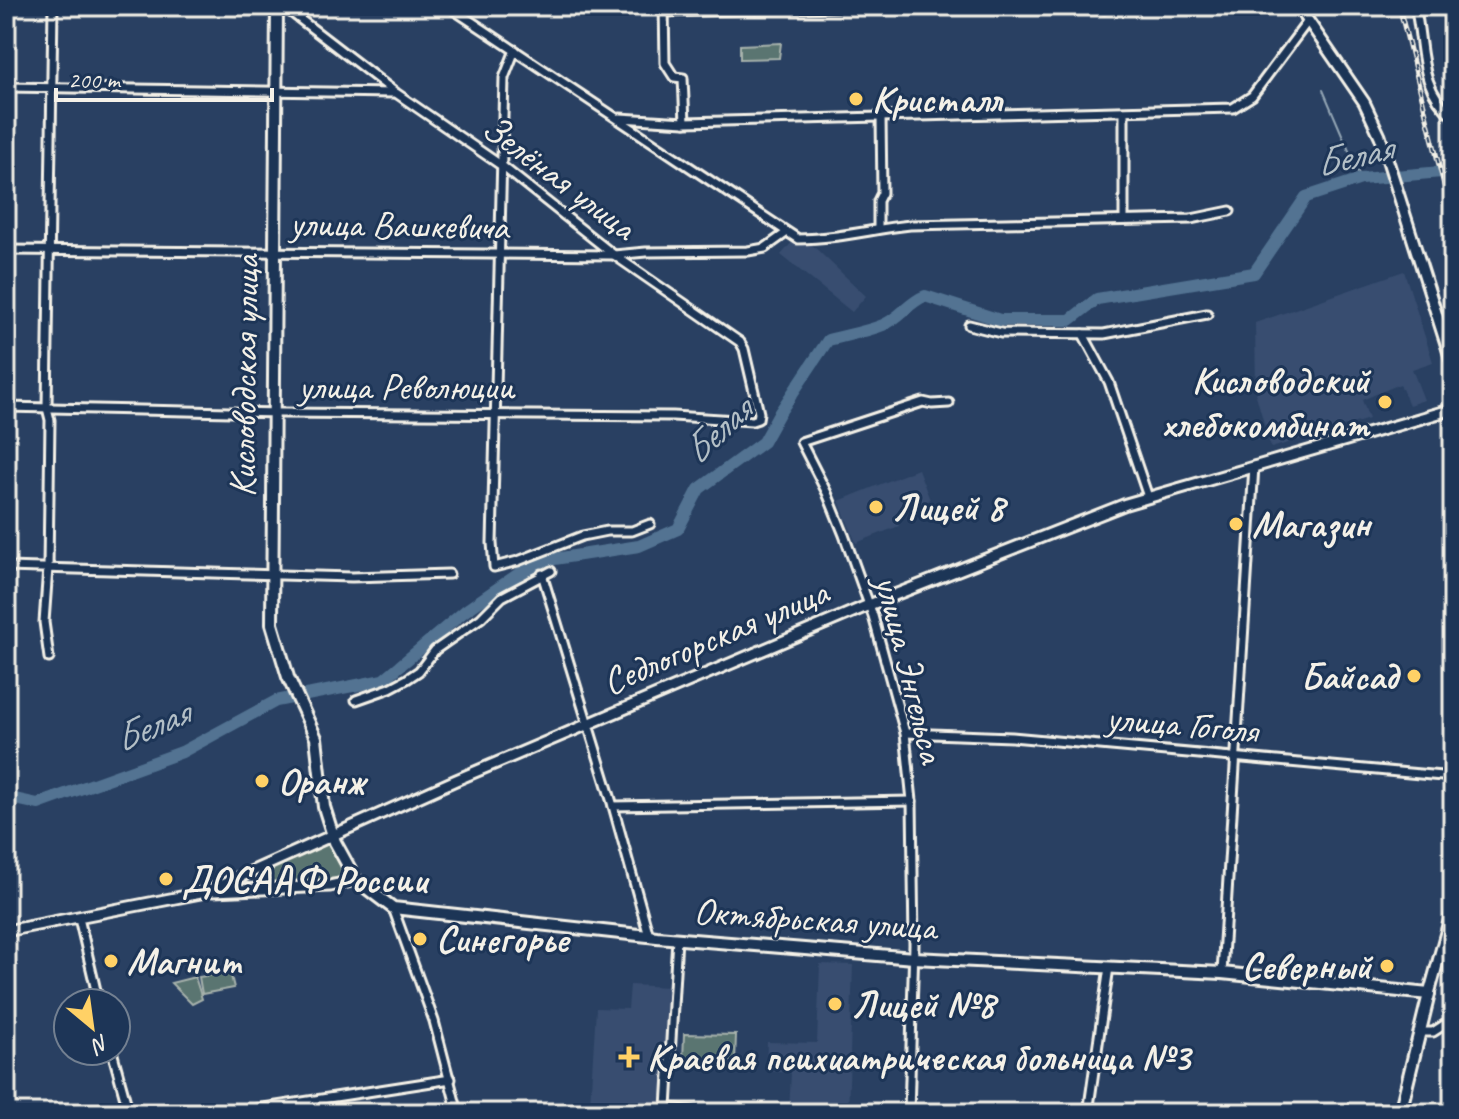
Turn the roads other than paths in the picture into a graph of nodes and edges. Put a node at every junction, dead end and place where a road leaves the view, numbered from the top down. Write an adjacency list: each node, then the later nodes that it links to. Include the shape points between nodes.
1 (53, 6): 14 (street)
2 (277, 6): 15 (main road, Кисловодская улица)
3 (283, 6): 16 (street, Зелёная улица)
4 (448, 6): 12 (street)
5 (869, 6): 10 (street)
6 (1099, 6): 7 (street)
7 (1111, 6)
8 (1298, 6): 11 (street)
9 (1415, 6): 19 (street, via 1428,85)
10 (664, 9): 21 (street, via 665,63 674,77 683,78)
11 (1308, 21): 17 (street, via 1252,96 1233,108); 35 (street, via 1364,102 1392,169)
12 (515, 50): 20 (street); 22 (street, via 504,78)
13 (6, 87): 14 (street)
14 (52, 88): 15 (street); 28 (street)
15 (275, 91): 16 (street); 29 (main road, Кисловодская улица)
16 (396, 93): 22 (street, Зелёная улица)
17 (1124, 113): 18 (street); 24 (street)
18 (881, 117): 21 (street); 25 (street)
19 (1453, 117)
20 (618, 118): 21 (street); 26 (street)
21 (685, 122)
22 (502, 166): 30 (street); 31 (street, Зелёная улица)
23 (1230, 211): 24 (street, via 1191,219)
24 (1124, 220): 25 (street)
25 (878, 228): 26 (street, via 815,239)
26 (786, 233): 31 (street, улица Вашкевича, via 765,248 748,251)
27 (6, 250): 28 (street, улица Вашкевича)
28 (50, 251): 29 (street, улица Вашкевича); 38 (street)
29 (275, 252): 30 (street, улица Вашкевича); 40 (main road, Кисловодская улица)
30 (499, 254): 31 (street, улица Вашкевича); 41 (street)
31 (614, 255): 42 (street, Зелёная улица, via 740,342)
32 (1207, 314): 34 (street)
33 (969, 325): 34 (street, via 1001,333)
34 (1083, 334): 44 (street, via 1109,382)
35 (1453, 366)
36 (949, 403): 52 (street, улица Энгельса, via 923,402 801,442 830,499)
37 (6, 407): 38 (street, улица Революции)
38 (47, 408): 40 (street, улица Революции); 47 (street)
39 (1453, 409): 43 (street, Седлогорская улица)
40 (272, 413): 41 (street, улица Революции); 49 (main road, Кисловодская улица)
41 (496, 415): 42 (street, улица Революции); 45 (street, via 494,567 582,536)
42 (758, 419)
43 (1254, 466): 44 (street, Седлогорская улица); 57 (street)
44 (1148, 497): 52 (street, Седлогорская улица)
45 (650, 524)
46 (6, 567): 47 (street)
47 (48, 568): 49 (street); 53 (street, via 44,622)
48 (551, 571): 51 (street)
49 (272, 574): 50 (street); 61 (main road, Кисловодская улица, via 272,624 288,677 316,738)
50 (449, 574)
51 (542, 574): 54 (street, via 502,597 435,650 419,671); 55 (street)
52 (869, 605): 55 (street, Седлогорская улица); 56 (street, улица Энгельса)
53 (49, 658)
54 (356, 700)
55 (588, 723): 60 (street); 61 (street, Седлогорская улица)
56 (905, 733): 57 (street, улица Гоголя); 59 (street, улица Энгельса)
57 (1235, 756): 58 (street, улица Гоголя); 72 (street)
58 (1453, 777)
59 (912, 801): 60 (street); 70 (street, улица Энгельса)
60 (613, 806): 68 (street)
61 (332, 834): 62 (main road, Кисловодская улица); 63 (street, Седлогорская улица)
62 (356, 880): 63 (street); 65 (main road)
63 (206, 892): 66 (street, Седлогорская улица)
64 (1453, 907): 74 (street)
65 (393, 908): 68 (main road, Октябрьская улица); 78 (street)
66 (79, 918): 67 (street, Седлогорская улица); 73 (street)
67 (6, 931)
68 (649, 936): 69 (main road, Октябрьская улица)
69 (677, 938): 70 (main road, Октябрьская улица); 82 (street, via 667,1108)
70 (914, 958): 71 (main road, Октябрьская улица); 83 (street, улица Энгельса)
71 (1109, 967): 72 (main road, Октябрьская улица); 84 (street)
72 (1222, 973): 74 (main road, Октябрьская улица)
73 (95, 987)
74 (1429, 994): 76 (main road)
75 (1453, 1027): 76 (street)
76 (1421, 1032): 85 (main road)
77 (116, 1067): 79 (street)
78 (451, 1079): 80 (street); 81 (street)
79 (129, 1113)
80 (231, 1113)
81 (458, 1113)
82 (715, 1113)
83 (909, 1113)
84 (1088, 1113)
85 (1400, 1113)

